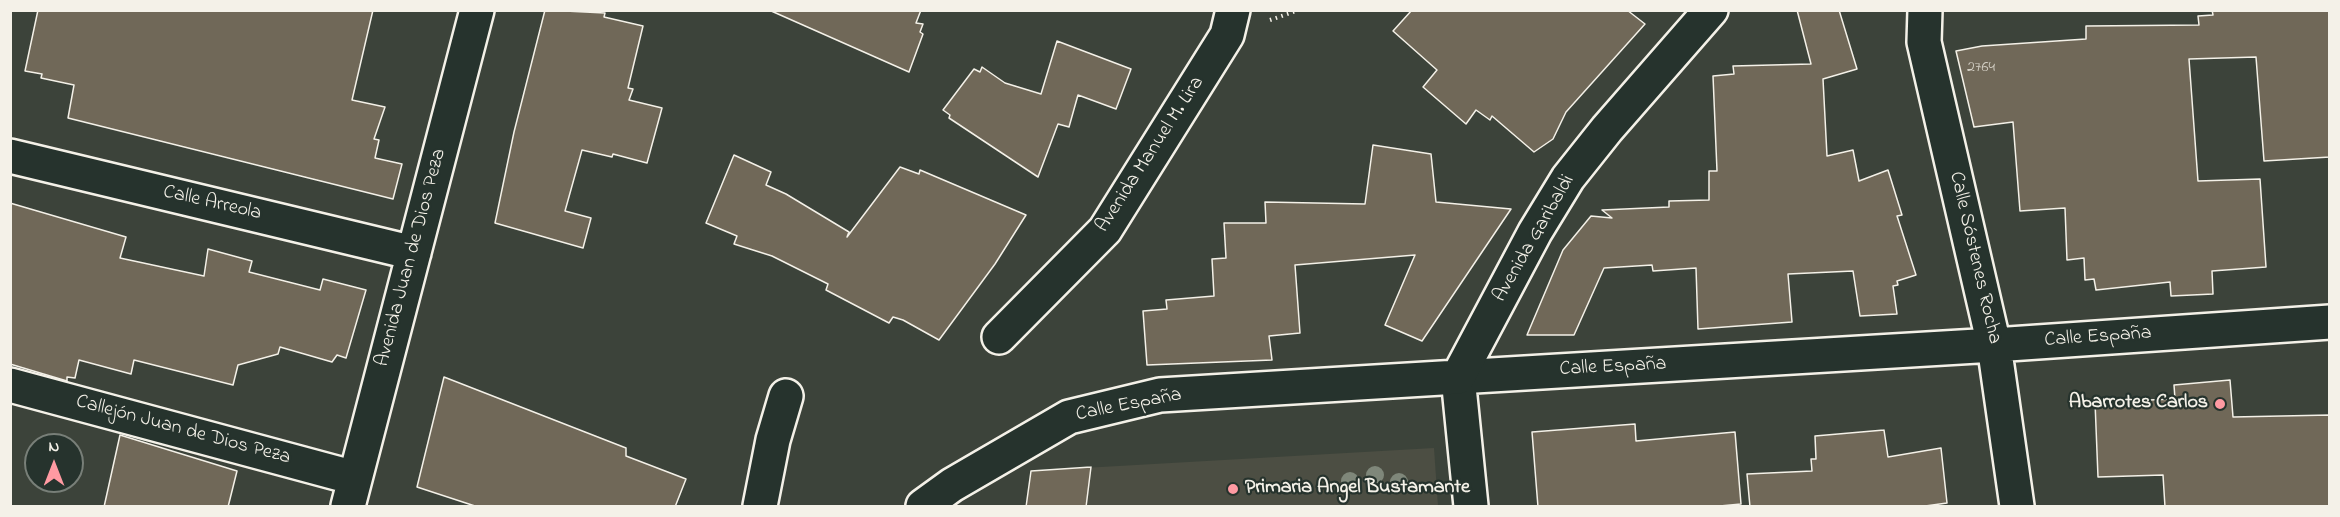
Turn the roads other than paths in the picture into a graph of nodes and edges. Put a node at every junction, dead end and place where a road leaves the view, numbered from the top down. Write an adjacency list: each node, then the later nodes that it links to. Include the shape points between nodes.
1 (477, 10): 6 (street, Avenida Juan de Dios Peza)
2 (1233, 10): 8 (street, Avenida Manuel M. Lira, via 1227,35 1105,230)
3 (1711, 10): 10 (street, Avenida Garibaldi, via 1568,178)
4 (1925, 10): 9 (street, Calle Sóstenes Rocha, via 1924,42)
5 (10, 156): 6 (street, Calle Arreola)
6 (414, 252): 13 (street, Avenida Juan de Dios Peza)
7 (2330, 322): 9 (street, Calle España)
8 (999, 337)
9 (1994, 345): 10 (street, Calle España); 17 (street, Calle Sóstenes Rocha)
10 (1458, 377): 15 (street, Calle España, via 1160,395 1069,417 952,485); 16 (street)
11 (10, 385): 13 (street, Callejón Juan de Dios Peza)
12 (786, 396): 14 (street)
13 (352, 492)
14 (760, 507)
15 (923, 507)
16 (1471, 507)
17 (2017, 507)

